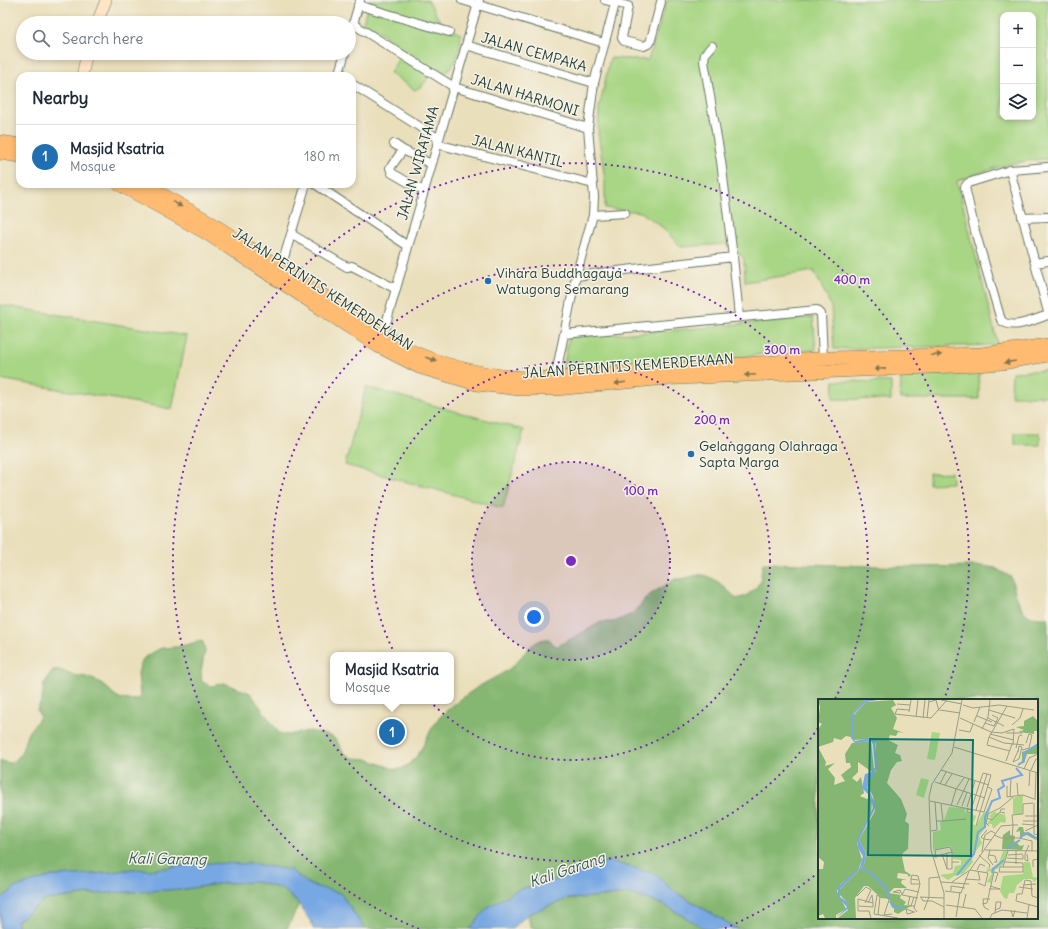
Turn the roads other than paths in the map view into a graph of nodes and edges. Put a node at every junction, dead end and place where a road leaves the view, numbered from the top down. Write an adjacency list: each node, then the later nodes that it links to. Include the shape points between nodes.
1 (106, 0): 9 (main road)
2 (462, 0): 5 (street)
3 (605, 0): 4 (street)
4 (615, 1): 8 (street); 13 (street)
5 (479, 2): 13 (street); 14 (street, JALAN WIRATAMA)
6 (660, 2): 8 (street, via 650,43 644,46 624,41 622,38)
7 (359, 3): 10 (street); 12 (street)
8 (629, 3)
9 (100, 16)
10 (355, 16)
11 (356, 26): 22 (street, JALAN HARMONI)
12 (449, 32)
13 (604, 43): 20 (street)
14 (466, 45): 20 (street, JALAN CEMPAKA); 22 (street, JALAN WIRATAMA)
15 (712, 46): 46 (street, via 705,54 704,61)
16 (85, 60): 18 (main road)
17 (343, 60): 19 (street)
18 (83, 72)
19 (339, 72)
20 (594, 83): 23 (street)
21 (356, 87): 25 (street, JALAN KANTIL)
22 (454, 87): 23 (street, JALAN HARMONI); 25 (street, JALAN WIRATAMA)
23 (588, 128): 34 (street)
24 (0, 142): 26 (highway)
25 (438, 142): 31 (street, JALAN WIRATAMA); 34 (street, JALAN KANTIL)
26 (16, 144)
27 (394, 144): 28 (street)
28 (403, 150): 31 (street); 39 (street, via 389,170)
29 (0, 153): 30 (highway)
30 (16, 155)
31 (431, 164): 39 (street, JALAN WIRATAMA)
32 (1048, 167): 33 (street)
33 (1010, 170): 43 (street); 53 (street, via 968,183 965,187 975,230 1001,320 1007,325 1013,325)
34 (593, 184): 41 (street)
35 (126, 188): 49 (highway, JALAN PERINTIS KEMERDEKAAN)
36 (151, 188): 49 (highway, JALAN PERINTIS KEMERDEKAAN, one-way to 49, via 208,221)
37 (305, 188): 44 (street)
38 (321, 188): 45 (street)
39 (423, 191): 45 (street, JALAN WIRATAMA)
40 (625, 213): 41 (street)
41 (592, 215): 50 (street)
42 (1048, 217): 43 (street)
43 (1022, 218): 48 (street)
44 (291, 234): 49 (street); 51 (street, via 347,267 352,266)
45 (408, 246): 51 (street, JALAN WIRATAMA)
46 (733, 257): 50 (street); 54 (street)
47 (1048, 261): 48 (street)
48 (1035, 263): 52 (street)
49 (279, 273): 55 (highway, JALAN PERINTIS KEMERDEKAAN); 60 (highway, JALAN PERINTIS KEMERDEKAAN, one-way to 49, via 539,390 477,384 419,367 378,346)
50 (576, 276): 56 (street)
51 (396, 289): 55 (street, JALAN WIRATAMA)
52 (1048, 312)
53 (1048, 315)
54 (739, 316): 56 (street); 59 (street, via 817,310 821,314)
55 (383, 334): 61 (highway, JALAN PERINTIS KEMERDEKAAN, one-way to 61, via 404,348 426,357 479,373 519,379)
56 (564, 334): 61 (street)
57 (1048, 345): 59 (highway, JALAN PERINTIS KEMERDEKAAN, one-way to 57, via 981,354)
58 (1048, 355): 60 (highway, JALAN PERINTIS KEMERDEKAAN, one-way to 60, via 978,365)
59 (823, 359): 60 (highway, JALAN PERINTIS KEMERDEKAAN)
60 (669, 374): 61 (highway, JALAN PERINTIS KEMERDEKAAN)
61 (555, 378)

